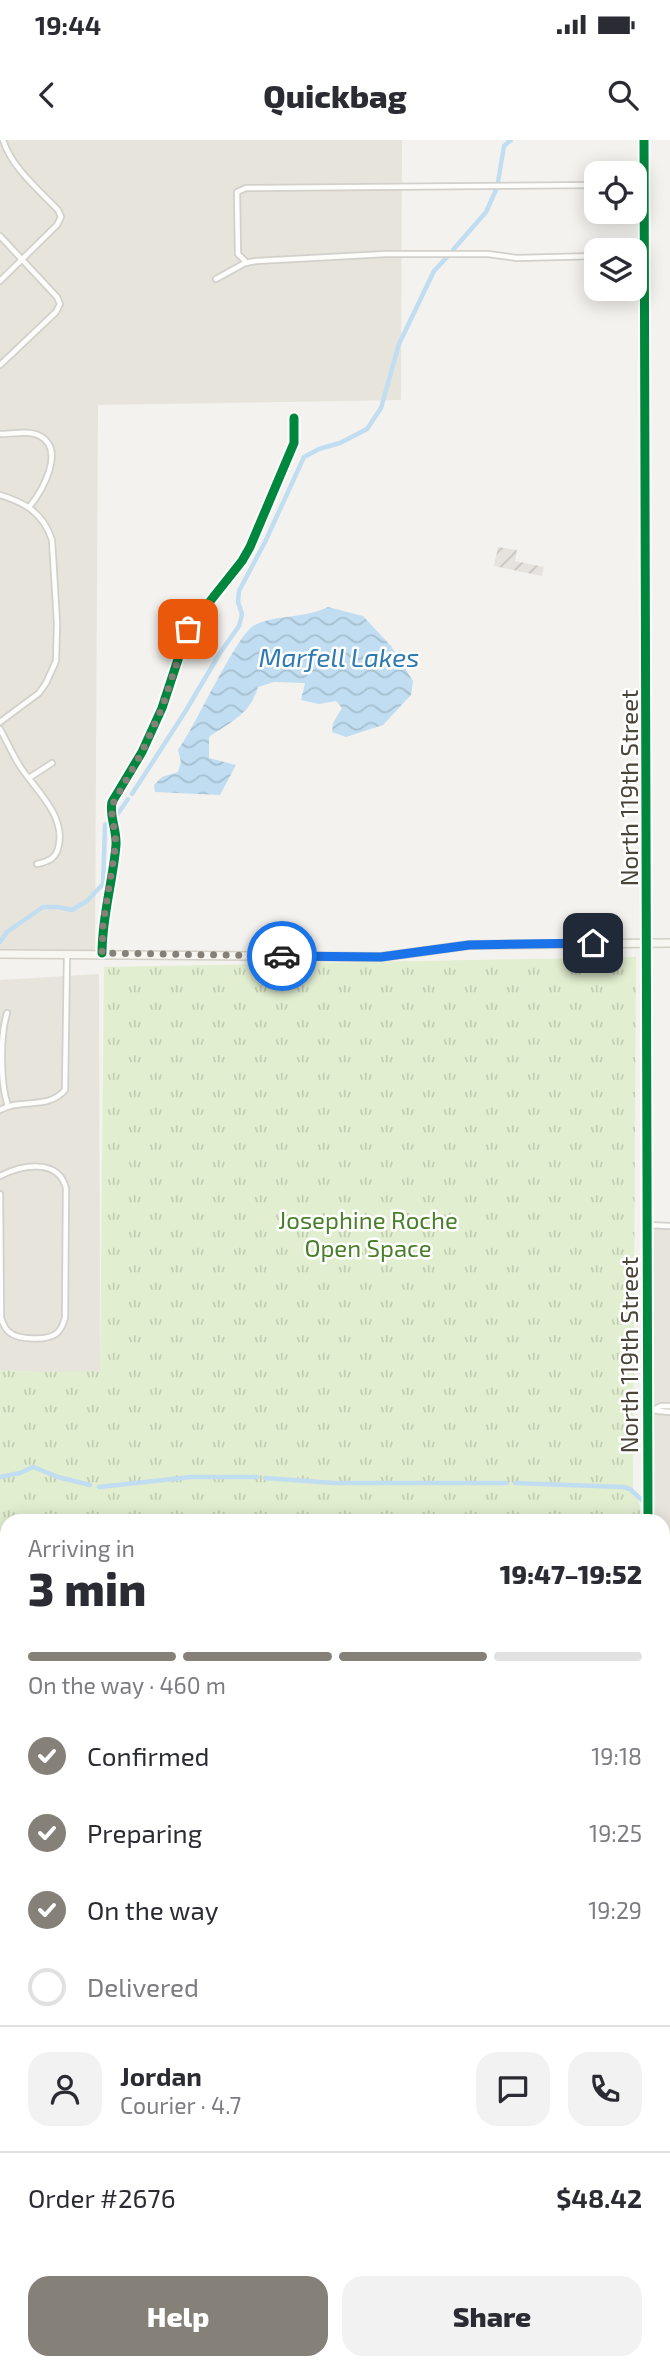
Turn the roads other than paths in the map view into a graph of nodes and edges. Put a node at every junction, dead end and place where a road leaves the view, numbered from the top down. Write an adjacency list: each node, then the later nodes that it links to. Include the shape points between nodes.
1 (3, 140): 7 (street, via 7,153 61,218)
2 (644, 140): 3 (street, North 119th Street)
3 (644, 161)
4 (584, 185): 8 (street, via 246,188 237,192 238,254)
5 (0, 236): 7 (street)
6 (584, 256): 8 (street, via 386,254)
7 (22, 259): 10 (street); 12 (street, via 60,304)
8 (247, 263): 9 (street)
9 (216, 279)
10 (0, 281)
11 (646, 301): 22 (street, North 119th Street)
12 (0, 366)
13 (294, 418): 25 (street, via 294,443 250,547 188,629 159,715 113,802 116,843)
14 (0, 434): 16 (street, via 36,434 49,447 49,472)
15 (0, 495): 16 (street)
16 (30, 506): 17 (street, via 52,540 56,661 39,693)
17 (0, 722)
18 (0, 729): 20 (street)
19 (52, 763): 20 (street)
20 (29, 778): 21 (street, via 50,806 60,830 55,856)
21 (37, 864)
22 (647, 943): 23 (street); 25 (street, via 469,945 381,957); 32 (street, North 119th Street)
23 (670, 943)
24 (66, 953): 25 (street); 26 (street); 28 (street, via 65,1090 53,1101)
25 (102, 953)
26 (0, 954)
27 (7, 1013): 28 (street, via 2,1024 1,1080)
28 (8, 1106): 29 (street)
29 (0, 1110)
30 (0, 1175): 31 (street, via 14,1169 48,1167 63,1177 65,1318 52,1336 22,1338 4,1328)
31 (0, 1194)
32 (647, 1225): 33 (street); 35 (street, North 119th Street)
33 (670, 1226)
34 (670, 1406): 35 (street)
35 (651, 1410): 36 (street); 37 (street, North 119th Street)
36 (670, 1412)
37 (648, 1514)

